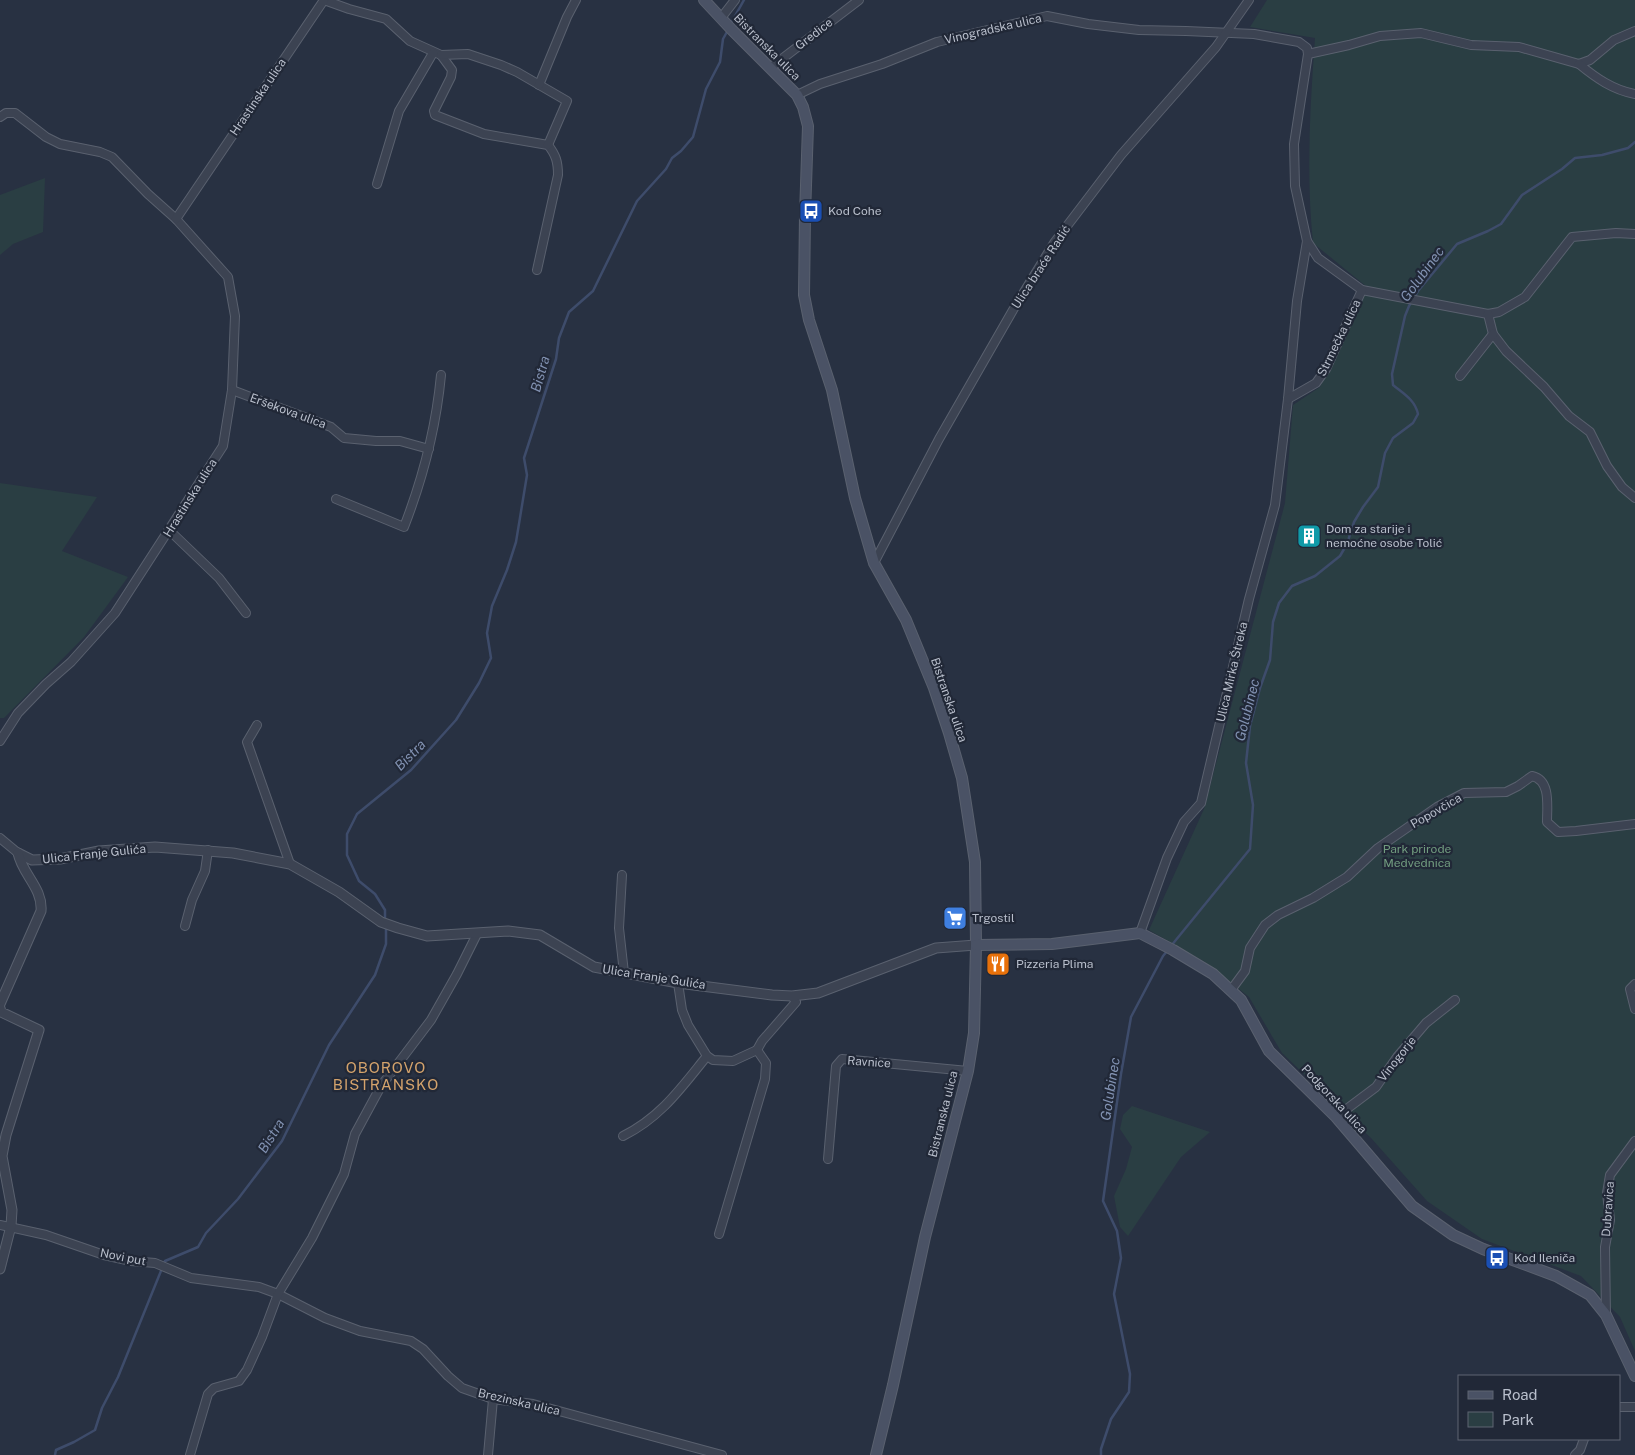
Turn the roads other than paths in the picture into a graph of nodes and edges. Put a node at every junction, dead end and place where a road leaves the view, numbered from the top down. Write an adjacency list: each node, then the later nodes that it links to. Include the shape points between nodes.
1 (324, 0): 10 (street, via 386,19 410,41); 20 (street, Hrastinska ulica)
2 (576, 0): 14 (street)
3 (704, 0): 7 (main road, Bistranska ulica)
4 (735, 0): 7 (street)
5 (859, 0): 13 (street, Gredice)
6 (1249, 0): 9 (street, Ulica braće Radić)
7 (723, 20): 13 (main road, Bistranska ulica)
8 (1635, 31): 12 (street, via 1614,40 1590,60)
9 (1227, 32): 11 (street, Vinogradska ulica, via 1299,42 1307,48); 16 (street, Vinogradska ulica, via 1139,30 1047,16 937,42); 35 (street, Ulica braće Radić, via 1121,155 1054,243 939,439)
10 (437, 54): 14 (street, via 468,54 501,65); 18 (street, via 452,70 435,115 484,134); 19 (street, via 399,111)
11 (1308, 54): 12 (street, via 1380,36 1420,33 1471,45 1519,47); 22 (street, via 1294,144 1295,186)
12 (1579, 64): 15 (street, via 1612,87)
13 (770, 68): 16 (main road, Bistranska ulica)
14 (539, 85): 18 (street, via 567,101)
15 (1635, 94)
16 (798, 95): 35 (main road, Bistranska ulica, via 808,126 804,295 832,390 855,498)
17 (0, 117): 20 (street, Hrastinska ulica, via 14,113 60,144 112,157)
18 (548, 145): 23 (street, via 558,161 558,175)
19 (377, 184)
20 (176, 219): 29 (street, Hrastinska ulica, via 228,277 235,316)
21 (1635, 234): 25 (street, via 1572,238 1525,297 1499,312)
22 (1306, 241): 24 (street, via 1318,258); 30 (street, Ulica Mirka Štreka)
23 (536, 270)
24 (1362, 290): 25 (street); 30 (street, Strmečka ulica, via 1326,369 1316,383)
25 (1488, 314): 26 (street)
26 (1493, 334): 28 (street); 32 (street, via 1569,416 1590,432 1607,466 1622,487)
27 (441, 375): 31 (street)
28 (1460, 376)
29 (232, 390): 31 (street, Eršekova ulica, via 331,427 344,438 400,441); 34 (street, Hrastinska ulica, via 223,446)
30 (1288, 398): 46 (street, Ulica Mirka Štreka, via 1275,505 1201,803 1184,822 1167,858)
31 (429, 449): 33 (street, via 404,527)
32 (1635, 498)
33 (336, 500)
34 (170, 531): 36 (street, via 219,578); 38 (street, Hrastinska ulica, via 115,613 71,662 18,713)
35 (874, 563): 48 (main road, Bistranska ulica, via 906,620 934,688 962,778 975,862)
36 (246, 613)
37 (257, 725): 43 (street, via 247,742)
38 (0, 742)
39 (1635, 824): 52 (street, Popovčica, via 1558,832 1547,822 1545,785 1532,776 1506,792 1464,793 1437,807 1378,848 1347,877 1265,925 1250,948 1245,972)
40 (0, 838): 42 (street)
41 (208, 850): 42 (street, Ulica Franje Gulića, via 155,847 32,860); 43 (street, Ulica Franje Gulića); 45 (street, via 205,871 192,900)
42 (18, 853): 55 (street, via 42,901 41,911)
43 (290, 864): 47 (street, Ulica Franje Gulića, via 339,892 381,922 427,936)
44 (622, 875): 49 (street, via 618,928)
45 (186, 926)
46 (1140, 933): 48 (main road, via 1052,944); 52 (main road, Podgorska ulica, via 1213,974)
47 (477, 934): 49 (street, Ulica Franje Gulića, via 540,935 594,966); 69 (street, via 430,1020 381,1086 355,1134 344,1174 312,1238)
48 (976, 945): 53 (street, Ulica Franje Gulića, via 936,948 818,993); 60 (main road, Bistranska ulica, via 974,1033)
49 (624, 973): 50 (street, Ulica Franje Gulića)
50 (678, 982): 53 (street, Ulica Franje Gulića); 59 (street, via 682,1010)
51 (1635, 984): 57 (street, via 1630,989)
52 (1231, 990): 61 (main road, Podgorska ulica, via 1248,1011 1269,1051)
53 (792, 996): 58 (street, via 796,1002)
54 (1455, 1000): 61 (street, Vinogorje, via 1426,1023 1376,1087)
55 (0, 1004)
56 (0, 1008): 66 (street, via 2,1012 39,1030 2,1156 12,1210)
57 (1635, 1008)
58 (757, 1050): 59 (street, via 732,1062 712,1060); 67 (street, via 766,1063 765,1079)
59 (707, 1056): 62 (street, via 652,1119)
60 (968, 1071): 64 (street, Ravnice, via 842,1059 836,1066); 79 (main road, Bistranska ulica, via 925,1237)
61 (1336, 1117): 70 (main road, Podgorska ulica, via 1424,1216 1483,1249 1574,1285 1590,1295)
62 (623, 1136)
63 (1635, 1141): 70 (street, Dubravica, via 1610,1175 1607,1193 1610,1220 1605,1247)
64 (828, 1160)
65 (0, 1225): 66 (street, Novi put)
66 (11, 1226): 68 (street); 69 (street, Novi put, via 104,1255 155,1263 191,1278 259,1287)
67 (719, 1234)
68 (0, 1269)
69 (278, 1294): 72 (street, Brezinska ulica, via 325,1318 360,1331 412,1341 462,1388); 76 (street, via 247,1370 239,1381 214,1388 208,1394)
70 (1606, 1315): 71 (main road, Podgorska ulica)
71 (1635, 1376)
72 (493, 1399): 77 (street); 78 (street, Brezinska ulica, via 533,1404)
73 (1620, 1407): 74 (street)
74 (1635, 1407)
75 (1584, 1440): 80 (street)
76 (190, 1455)
77 (488, 1455)
78 (722, 1455)
79 (876, 1455)
80 (1575, 1455)

